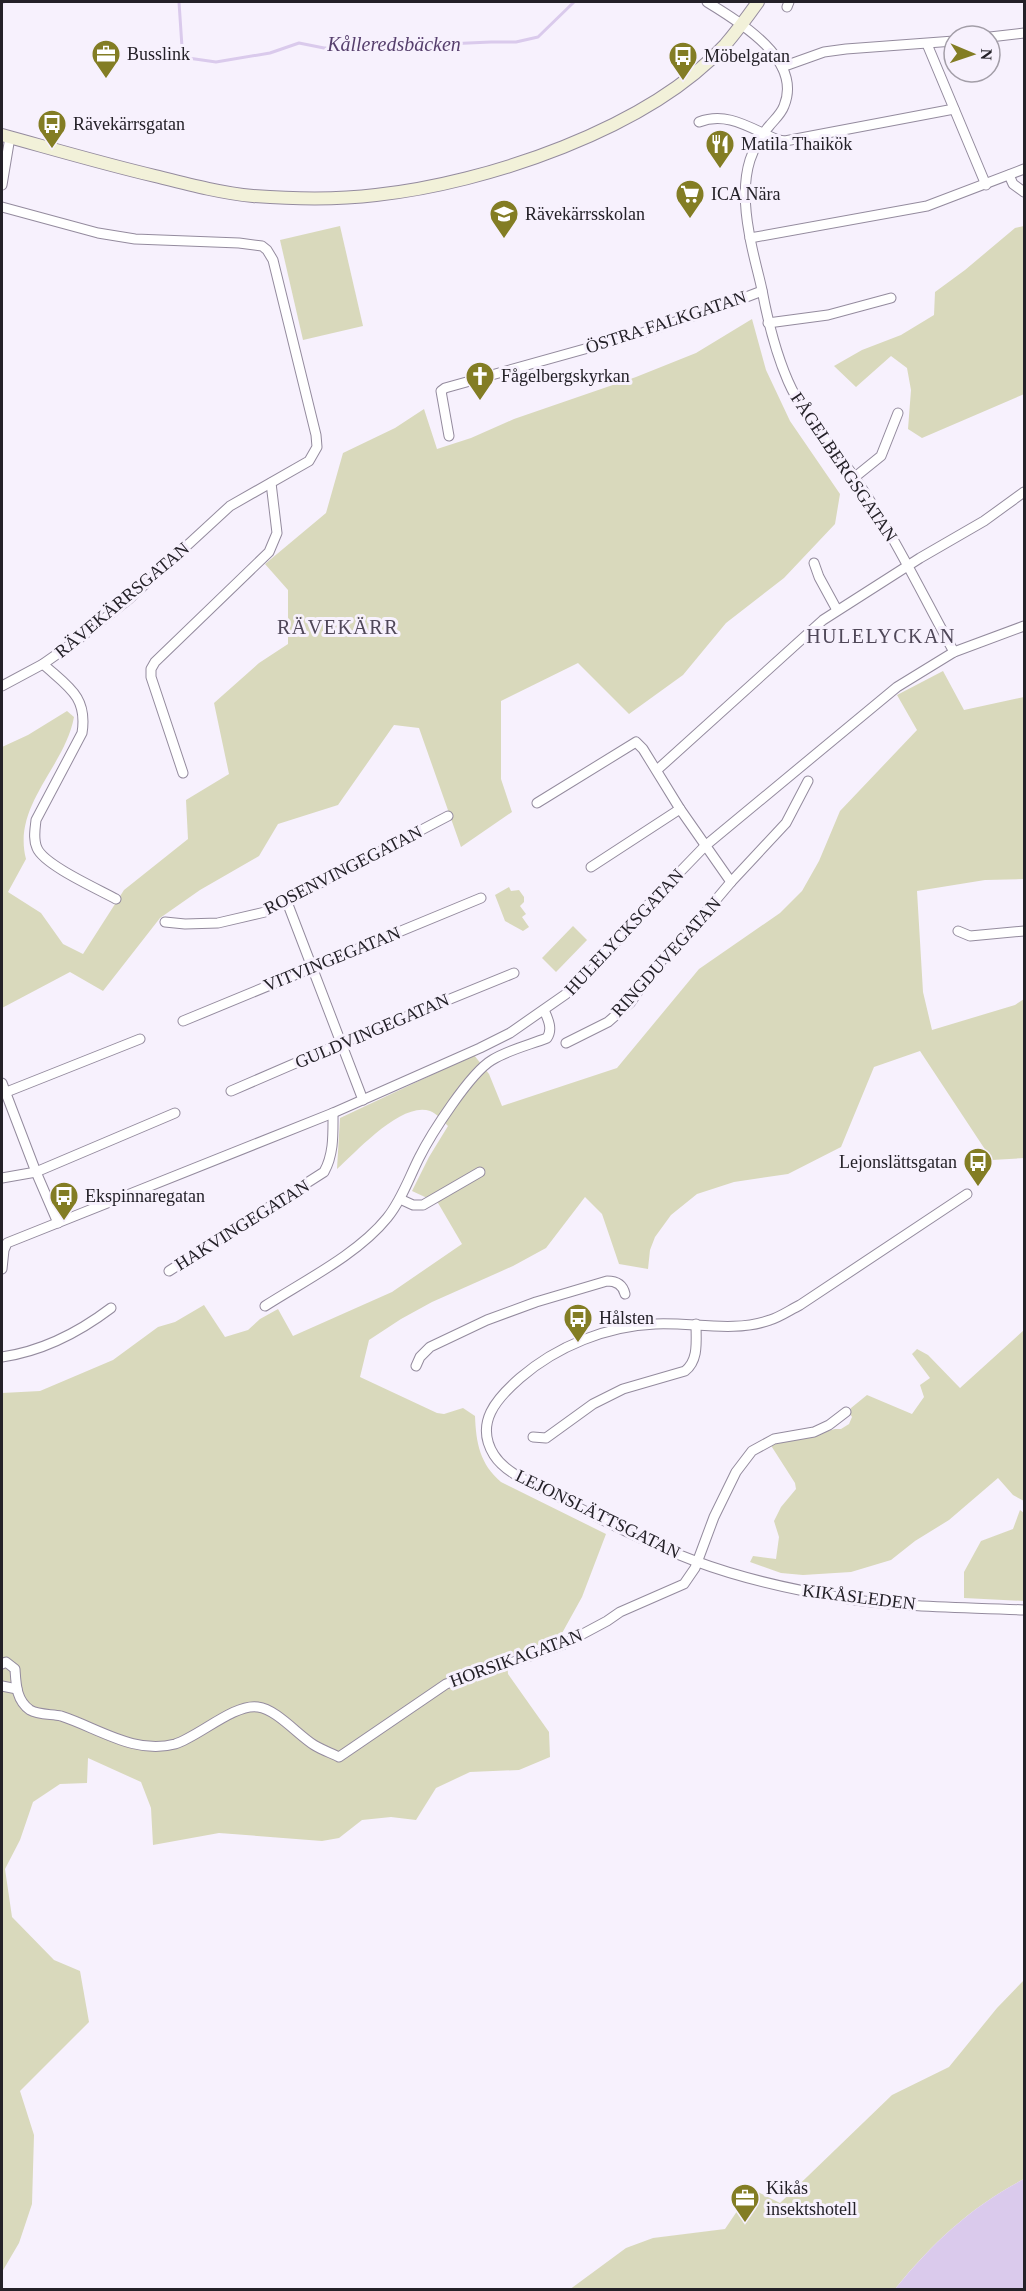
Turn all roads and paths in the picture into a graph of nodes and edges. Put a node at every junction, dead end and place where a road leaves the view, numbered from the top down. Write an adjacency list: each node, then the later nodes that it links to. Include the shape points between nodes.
1 (707, 2): 3 (street)
2 (758, 2): 3 (street)
3 (741, 25): 8 (street, via 763,43); 12 (street, via 724,46 663,96 589,135 481,174 405,191 350,198 251,196 184,184)
4 (1024, 33): 5 (street)
5 (1002, 36)
6 (942, 42): 7 (street)
7 (927, 44): 8 (street, via 835,51); 9 (street)
8 (782, 67): 11 (street, FÅGELBERGSGATAN, via 787,88 785,101)
9 (954, 109): 11 (street, via 785,141); 16 (street)
10 (699, 122): 11 (street, via 717,117 729,119)
11 (764, 134): 19 (street, FÅGELBERGSGATAN, via 748,170)
12 (6, 136): 15 (street)
13 (1024, 169): 14 (street)
14 (1009, 175): 16 (street); 17 (street)
15 (2, 185)
16 (986, 185): 19 (street, via 927,206)
17 (1024, 192)
18 (2, 207): 26 (street, RÄVEKÄRRSGATAN, via 98,233 135,239 239,243 267,250 273,260 317,447 309,461)
19 (750, 238): 20 (street, FÅGELBERGSGATAN)
20 (762, 291): 22 (street, FÅGELBERGSGATAN); 24 (street, ÖSTRA FALKGATAN, via 642,333 445,388 441,398)
21 (891, 298): 22 (street, via 828,315)
22 (768, 323): 25 (street, FÅGELBERGSGATAN, via 800,404)
23 (898, 413): 25 (street, via 881,456)
24 (449, 436)
25 (855, 477): 29 (street, FÅGELBERGSGATAN)
26 (271, 483): 33 (street, RÄVEKÄRRSGATAN, via 230,506 129,599); 36 (street, via 277,533 269,552 151,669)
27 (1024, 492): 29 (street)
28 (814, 563): 30 (street)
29 (908, 567): 30 (street); 32 (street, FÅGELBERGSGATAN)
30 (837, 610): 35 (street)
31 (1024, 626): 32 (street, HULELYCKSGATAN)
32 (954, 652): 41 (street, HULELYCKSGATAN, via 897,687)
33 (43, 664): 34 (street, RÄVEKÄRRSGATAN); 45 (street, via 80,700 84,720 82,733 36,820 38,850 46,861)
34 (2, 686)
35 (657, 770): 38 (street, via 636,742); 39 (street)
36 (183, 773)
37 (808, 781): 43 (street, RINGDUVEGATAN, via 786,823)
38 (537, 803)
39 (680, 809): 41 (street); 42 (street)
40 (448, 816): 46 (street, ROSENVINGEGATAN)
41 (705, 846): 43 (street); 52 (street, HULELYCKSGATAN, via 592,970)
42 (591, 867)
43 (731, 882): 56 (street, RINGDUVEGATAN, via 652,970 631,1002 608,1022)
44 (481, 898): 50 (street, VITVINGEGATAN)
45 (116, 899)
46 (287, 902): 47 (street, ROSENVINGEGATAN, via 239,920); 50 (street)
47 (165, 922)
48 (958, 931): 49 (street, via 970,936)
49 (1024, 932)
50 (314, 968): 53 (street, VITVINGEGATAN); 55 (street)
51 (514, 973): 55 (street, GULDVINGEGATAN)
52 (544, 1010): 60 (street, HULELYCKSGATAN, via 480,1048); 67 (street, via 550,1023 547,1038 489,1061 476,1072 421,1153)
53 (183, 1021)
54 (140, 1039): 59 (street)
55 (342, 1043): 58 (street, GULDVINGEGATAN); 60 (street)
56 (566, 1043)
57 (2, 1083): 59 (street)
58 (231, 1091)
59 (4, 1093): 63 (street)
60 (363, 1100): 62 (street, HULELYCKSGATAN)
61 (175, 1113): 63 (street)
62 (333, 1113): 68 (street, HULELYCKSGATAN); 70 (street, HAKVINGEGATAN, via 333,1141 324,1172)
63 (36, 1172): 65 (street); 68 (street)
64 (480, 1172): 67 (street, via 423,1205)
65 (2, 1178)
66 (967, 1194): 74 (street, LEJONSLÄTTSGATAN, via 814,1296 770,1320 734,1325)
67 (400, 1199): 72 (street, via 386,1219 353,1250)
68 (58, 1223): 69 (street, HULELYCKSGATAN, via 7,1243)
69 (2, 1269)
70 (169, 1271)
71 (625, 1294): 76 (street, via 621,1285 607,1281 512,1311 430,1347)
72 (265, 1306)
73 (111, 1308): 75 (street, via 67,1337 27,1353)
74 (696, 1324): 78 (street, via 694,1359 685,1371 623,1389 585,1408 546,1437); 79 (street, LEJONSLÄTTSGATAN, via 629,1327 588,1338 521,1377 494,1404 487,1427 494,1455 513,1473 629,1533)
75 (2, 1357)
76 (416, 1366)
77 (846, 1412): 79 (street, via 814,1432 774,1439 752,1451 736,1472 714,1517)
78 (533, 1437)
79 (698, 1562): 80 (street, KIKÅSLEDEN, via 766,1583 846,1599); 83 (street, HORSIKAGATAN, via 684,1584 620,1612 564,1644 440,1687 339,1757 316,1746 273,1712 259,1707 229,1715 176,1744 154,1746 132,1744 60,1716 31,1711 18,1697)
80 (1024, 1610)
81 (2, 1664): 83 (street, HORSIKAGATAN, via 6,1662 15,1669)
82 (2, 1686): 83 (street)
83 (17, 1689)

